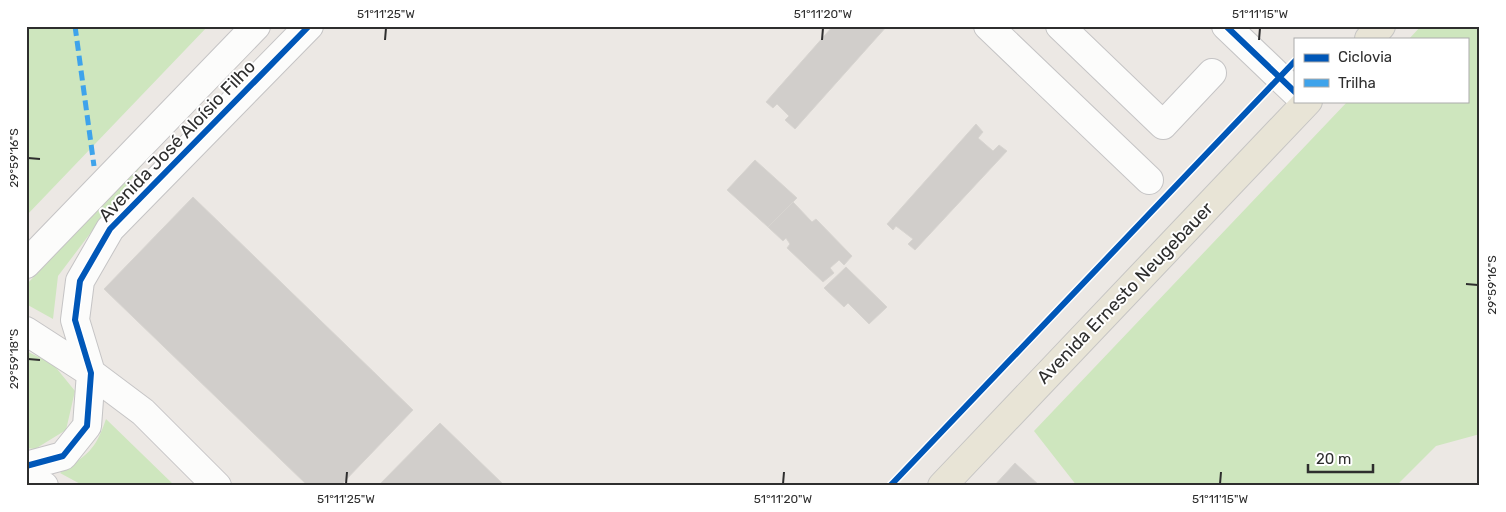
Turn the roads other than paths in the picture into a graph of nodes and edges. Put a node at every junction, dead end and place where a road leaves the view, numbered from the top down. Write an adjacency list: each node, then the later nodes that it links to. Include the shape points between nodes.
1 (256, 26): 12 (street, Avenida José Aloísio Filho)
2 (309, 26): 14 (street, Avenida José Aloísio Filho, via 110,229 80,281 75,320)
3 (988, 26): 11 (street)
4 (1060, 26): 8 (street, via 1163,125)
5 (1226, 26): 9 (street)
6 (1381, 26): 7 (main road)
7 (1370, 38)
8 (1212, 73)
9 (1294, 90)
10 (1301, 102): 19 (main road, Avenida Ernesto Neugebauer)
11 (1149, 180)
12 (26, 264)
13 (26, 332): 14 (street)
14 (91, 373): 15 (street, via 86,426 64,456); 18 (street, via 143,412)
15 (26, 466)
16 (26, 476): 17 (street)
17 (44, 486)
18 (217, 486)
19 (942, 486)

